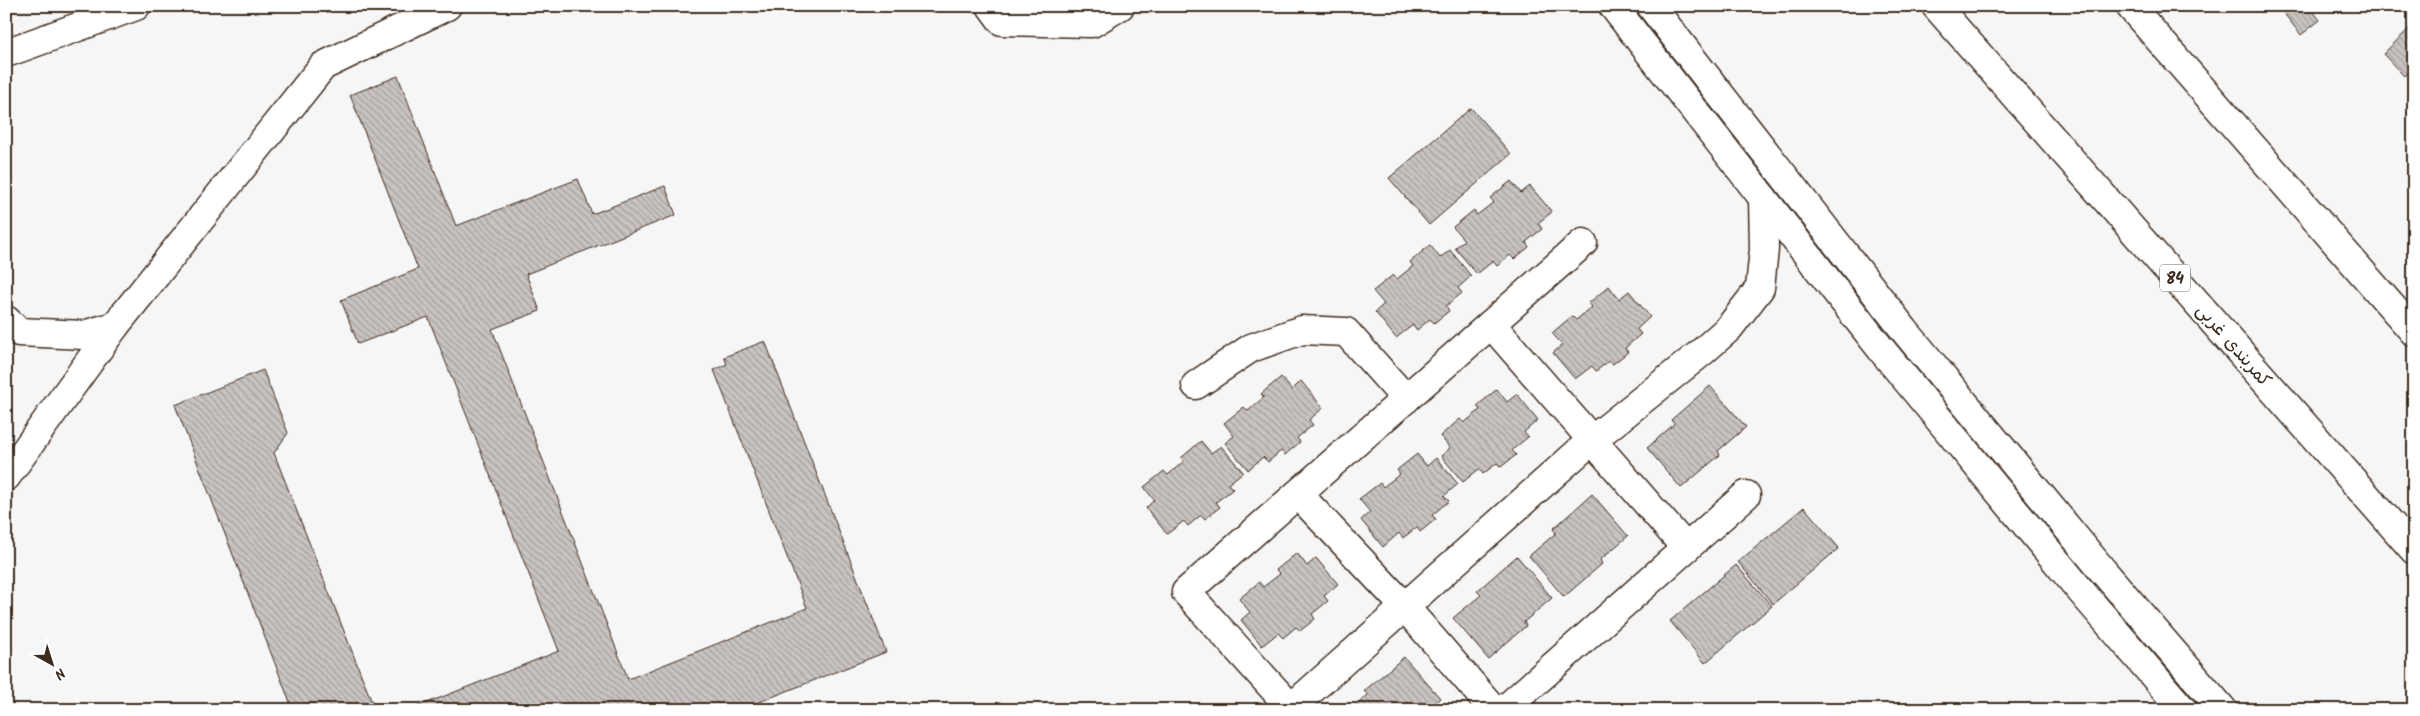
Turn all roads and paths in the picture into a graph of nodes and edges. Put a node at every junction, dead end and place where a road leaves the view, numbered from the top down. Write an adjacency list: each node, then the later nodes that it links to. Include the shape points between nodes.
1 (136, 6): 9 (main road)
2 (447, 6): 13 (main road, via 323,66)
3 (991, 6): 4 (main road, via 1002,21 1092,23)
4 (1120, 6)
5 (1613, 6): 10 (main road)
6 (1651, 6): 29 (main road, via 1905,330 2103,571)
7 (1936, 6): 23 (main road, کمربندی غربی / 84)
8 (2130, 6): 15 (main road)
9 (6, 53)
10 (1763, 198): 18 (main road, via 1764,249 1760,288 1729,328); 28 (main road, via 1888,357)
11 (1583, 243): 12 (main road)
12 (1491, 324): 17 (main road); 18 (main road)
13 (114, 326): 14 (main road, via 84,335); 19 (main road)
14 (11, 328)
15 (2414, 332)
16 (1196, 385): 17 (main road, via 1251,348 1276,339 1302,330 1346,332)
17 (1406, 399): 20 (main road)
18 (1592, 440): 22 (main road); 24 (main road)
19 (6, 477)
20 (1298, 494): 24 (main road); 25 (main road, via 1186,592)
21 (1746, 494): 22 (main road)
22 (1686, 548): 27 (main road)
23 (2414, 550)
24 (1404, 606): 25 (main road); 26 (main road)
25 (1292, 709)
26 (1494, 710)
27 (1504, 710)
28 (2183, 710)
29 (2223, 710)

